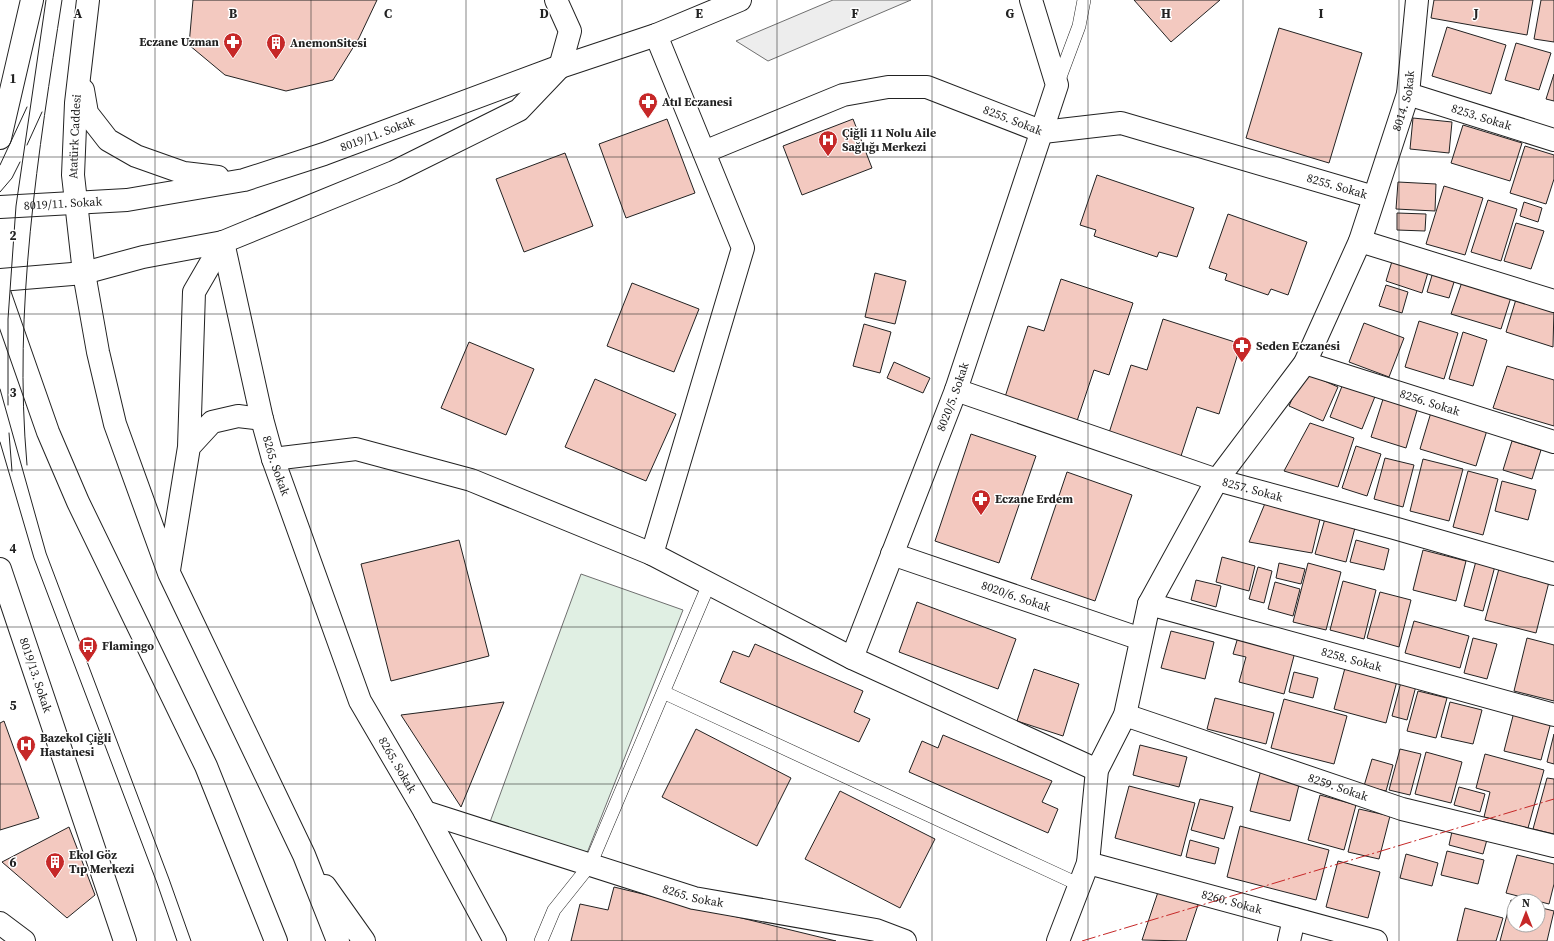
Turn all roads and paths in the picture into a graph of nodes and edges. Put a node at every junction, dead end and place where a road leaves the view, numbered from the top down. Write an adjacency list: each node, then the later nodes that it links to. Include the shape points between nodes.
1 (32, 0): 15 (street)
2 (88, 0): 11 (street, Atatürk Caddesi)
3 (556, 0): 10 (street, via 570,31)
4 (740, 0): 8 (street, 8019/11. Sokak)
5 (1031, 0): 12 (street)
6 (1084, 0): 12 (lane, via 1079,26)
7 (1417, 0): 13 (street, 8014. Sokak)
8 (706, 7): 9 (street, 8019/11. Sokak)
9 (656, 35): 10 (street, 8019/11. Sokak); 17 (street)
10 (560, 66): 18 (street, 8019/11. Sokak, via 324,154); 23 (street, via 519,110 394,172)
11 (80, 72): 18 (street, via 87,113 108,140 136,156 184,173); 20 (street, Atatürk Caddesi, via 73,175)
12 (1057, 85): 14 (street, 8020/5. Sokak)
13 (1408, 94): 16 (street, 8253. Sokak); 19 (street, 8014. Sokak)
14 (1043, 132): 17 (street, 8255. Sokak, via 927,87 888,87 843,95); 19 (street, 8255. Sokak, via 1121,123); 29 (street, 8020/5. Sokak)
15 (0, 138)
16 (1554, 140)
17 (704, 152): 35 (street, via 743,248)
18 (244, 180): 20 (street, 8019/11. Sokak, via 127,200)
19 (1374, 197): 22 (street, 8014. Sokak)
20 (76, 203): 21 (street, 8019/11. Sokak); 24 (street, Atatürk Caddesi)
21 (0, 207)
22 (1360, 241): 27 (street); 28 (street, 8014. Sokak)
23 (223, 242): 24 (street, via 143,257); 30 (street, 8265. Sokak); 32 (street, via 194,292)
24 (84, 273): 25 (street); 38 (street, Atatürk Caddesi, via 98,352 115,424)
25 (0, 280)
26 (0, 295): 54 (street, via 48,432 75,495 206,766)
27 (1554, 301)
28 (1305, 363): 31 (street, 8256. Sokak); 34 (street, 8014. Sokak)
29 (956, 390): 34 (street, 8257. Sokak); 36 (street, 8020/5. Sokak)
30 (262, 419): 32 (street, via 238,416 212,422); 33 (street, 8265. Sokak)
31 (1554, 442)
32 (189, 447): 38 (street)
33 (273, 459): 35 (street, via 356,449 471,480); 48 (street, 8265. Sokak, via 360,701)
34 (1217, 480): 39 (street, 8257. Sokak); 41 (street, 8014. Sokak)
35 (652, 554): 40 (street)
36 (892, 554): 42 (street, 8020/6. Sokak); 43 (street, 8020/5. Sokak)
37 (0, 569): 58 (street, 8019/13. Sokak)
38 (169, 573): 50 (street, Atatürk Caddesi)
39 (1554, 574)
40 (709, 584): 43 (street); 44 (lane)
41 (1149, 604): 42 (street, 8014. Sokak); 46 (street, 8258. Sokak)
42 (1141, 639): 45 (street, 8014. Sokak)
43 (852, 658): 47 (street)
44 (665, 693): 52 (lane); 53 (lane)
45 (1125, 715): 47 (street, 8014. Sokak); 49 (street, 8259. Sokak, via 1402,808)
46 (1554, 715)
47 (1097, 770): 51 (street)
48 (425, 812): 52 (street, 8265. Sokak); 63 (street)
49 (1554, 846)
50 (304, 855): 61 (street); 62 (street)
51 (1088, 863): 53 (street); 55 (street, 8260. Sokak)
52 (590, 865): 64 (lane, via 554,910); 65 (street, 8265. Sokak, via 694,898 876,930)
53 (1080, 885): 66 (street)
54 (266, 917): 59 (street); 60 (street)
55 (1294, 919): 67 (street); 68 (street, 8260. Sokak)
56 (0, 923): 57 (street)
57 (24, 941)
58 (125, 941)
59 (273, 941)
60 (276, 941)
61 (338, 941)
62 (364, 941)
63 (495, 941)
64 (541, 941)
65 (905, 941)
66 (1058, 941)
67 (1288, 941)
68 (1376, 941)

